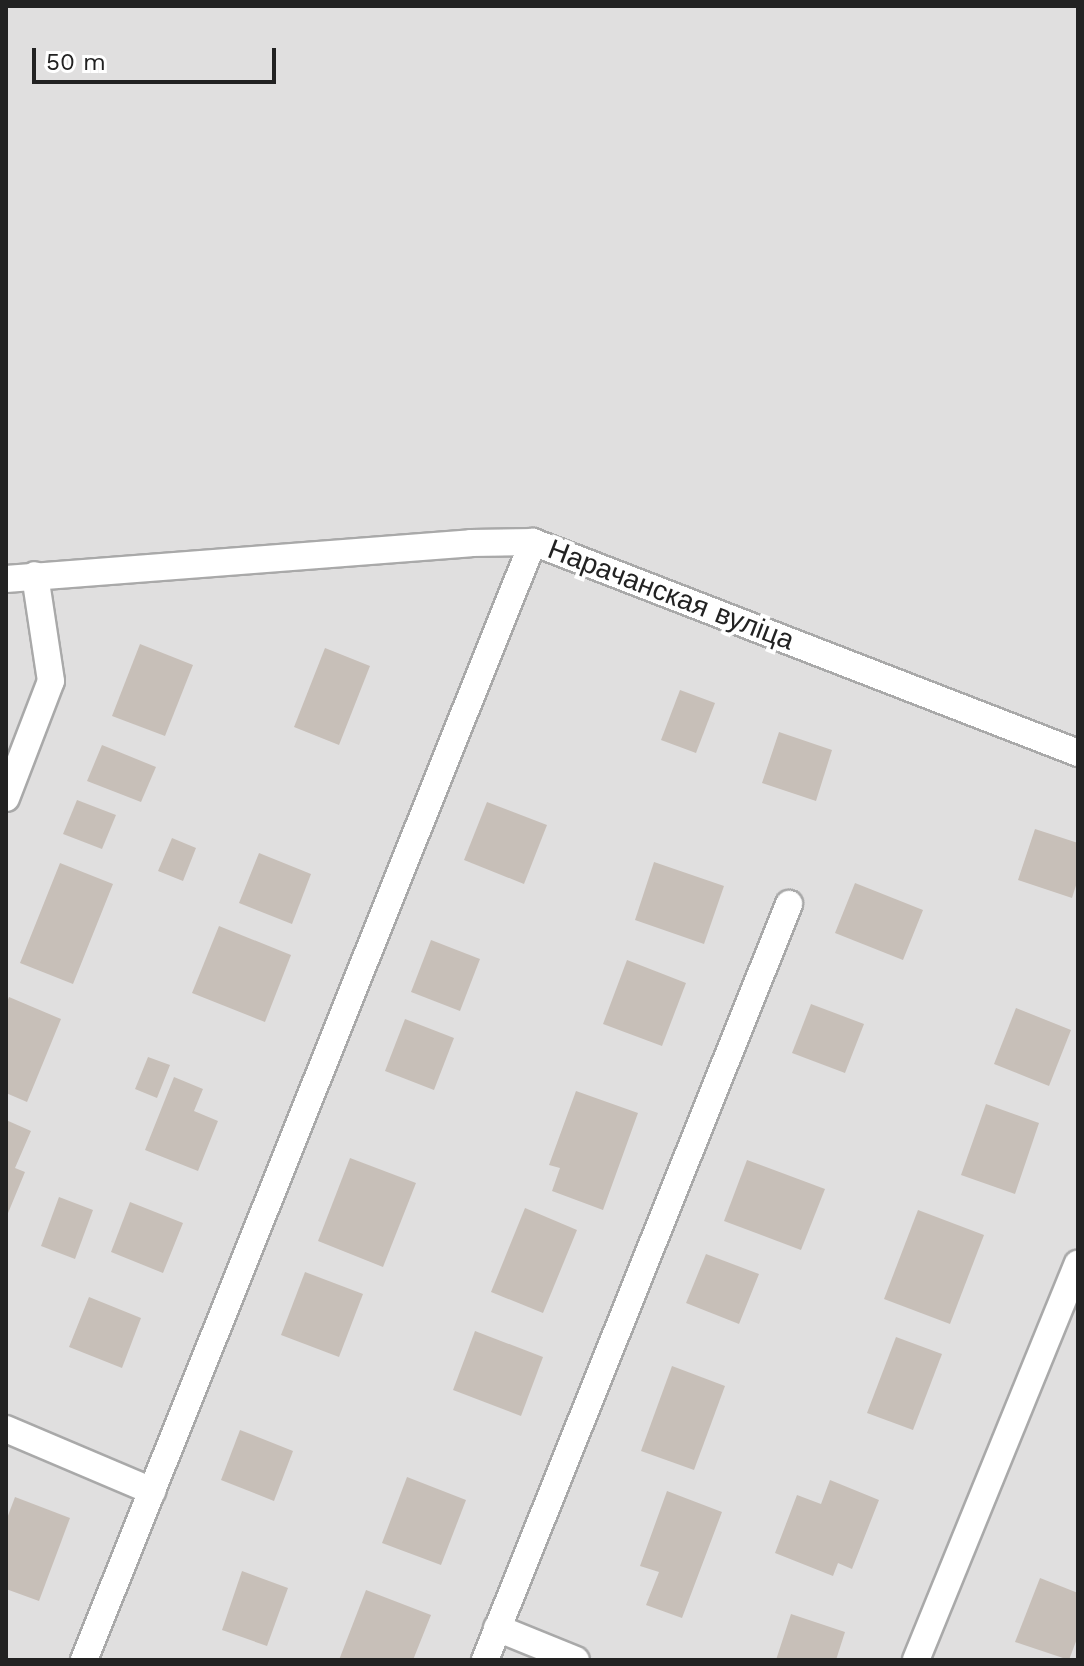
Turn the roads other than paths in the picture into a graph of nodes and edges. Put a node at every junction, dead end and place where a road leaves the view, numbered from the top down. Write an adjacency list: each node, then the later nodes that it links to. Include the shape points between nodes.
1 (533, 542): 2 (street, Нарачанская вуліца); 4 (street, Нарачанская вуліца); 9 (street)
2 (35, 575): 3 (street, Нарачанская вуліца); 5 (street, via 51,681)
3 (6, 579)
4 (1078, 753)
5 (6, 798)
6 (789, 904): 10 (street)
7 (1078, 1264): 14 (street)
8 (6, 1429): 9 (street)
9 (152, 1491): 11 (street)
10 (497, 1628): 12 (street); 13 (street)
11 (84, 1660)
12 (485, 1660)
13 (576, 1660)
14 (916, 1660)

